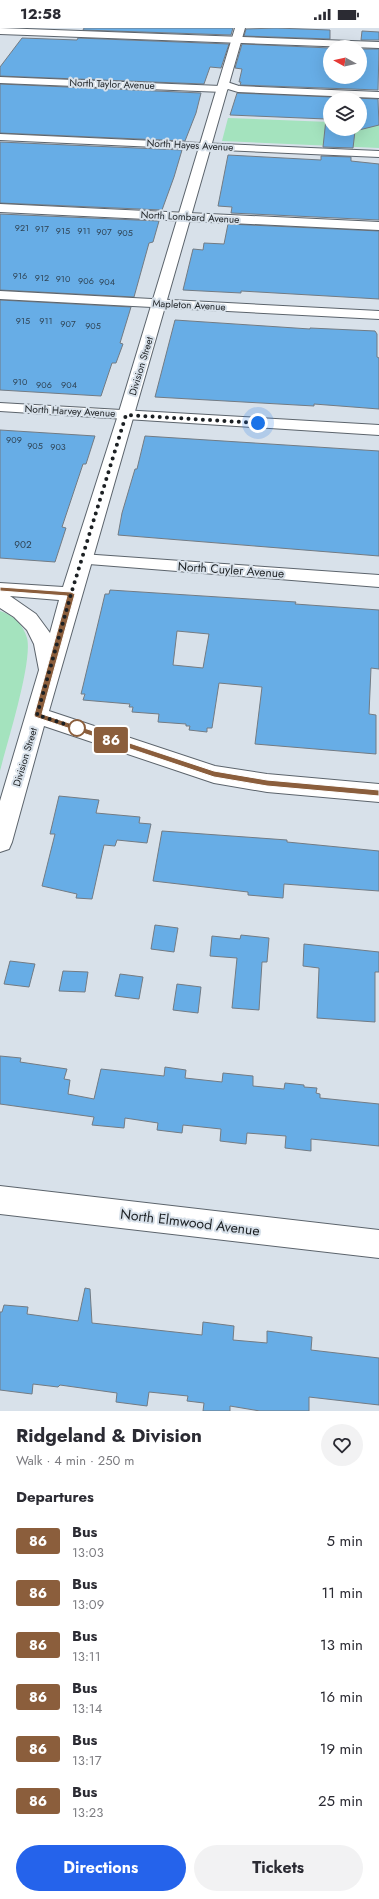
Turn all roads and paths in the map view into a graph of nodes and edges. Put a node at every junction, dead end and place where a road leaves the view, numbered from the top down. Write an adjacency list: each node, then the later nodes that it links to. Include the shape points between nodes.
1 (240, 28): 3 (street, Division Street)
2 (0, 31): 3 (street)
3 (236, 40): 4 (street); 6 (street, Division Street)
4 (379, 45)
5 (0, 80): 6 (street, North Taylor Avenue)
6 (224, 87): 7 (street, North Taylor Avenue); 9 (street, Division Street)
7 (379, 95)
8 (0, 137): 9 (street, North Hayes Avenue)
9 (206, 146): 10 (street, North Hayes Avenue); 12 (street, Division Street)
10 (379, 154)
11 (0, 208): 12 (street, North Lombard Avenue)
12 (184, 216): 13 (street, North Lombard Avenue); 15 (street, Division Street)
13 (379, 226)
14 (0, 295): 15 (street, Mapleton Avenue)
15 (159, 304): 16 (street, Mapleton Avenue); 18 (street, Division Street)
16 (379, 315)
17 (0, 407): 18 (street, North Harvey Avenue)
18 (126, 415): 19 (street, North Harvey Avenue); 20 (street, Division Street)
19 (379, 430)
20 (82, 559): 21 (street, North Cuyler Avenue); 23 (street, Division Street)
21 (379, 581)
22 (0, 589): 23 (street)
23 (71, 594): 25 (street, Division Street)
24 (0, 599): 25 (street, via 19,609 38,628 46,647)
25 (49, 672): 26 (street, Division Street)
26 (37, 715): 27 (street, via 214,774 267,783); 28 (street, Division Street)
27 (379, 793)
28 (0, 842)
29 (0, 1200): 30 (street, North Elmwood Avenue)
30 (379, 1244)

